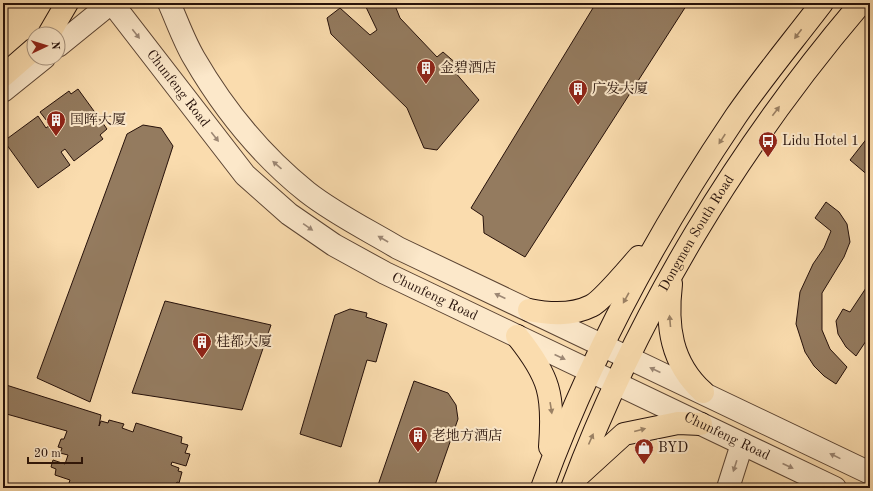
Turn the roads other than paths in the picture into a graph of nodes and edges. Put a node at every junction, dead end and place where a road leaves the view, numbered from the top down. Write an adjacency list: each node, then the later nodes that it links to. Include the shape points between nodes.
1 (67, 3): 6 (main road)
2 (112, 3): 7 (street); 15 (street, Chunfeng Road, one-way to 15, via 245,175 289,214 334,245 385,273)
3 (168, 3): 14 (street, Chunfeng Road, one-way to 3, via 398,248 308,192 265,154 229,110 194,58)
4 (822, 3): 12 (main road, one-way to 12, via 736,116)
5 (861, 3): 13 (main road, Dongmen South Road, one-way to 5, via 760,132)
6 (53, 26)
7 (66, 40)
8 (26, 57): 10 (main road)
9 (34, 66): 11 (street)
10 (3, 76)
11 (3, 91)
12 (662, 231): 14 (main road, via 591,306 550,314); 16 (main road, one-way to 16)
13 (672, 274): 17 (main road, Dongmen South Road); 20 (main road, one-way to 13, via 682,370 675,354 669,323)
14 (529, 310): 16 (street, Chunfeng Road)
15 (517, 336): 18 (street, Chunfeng Road, one-way to 18); 23 (main road, one-way to 23, via 534,358 548,388 552,413)
16 (602, 344): 17 (street, Chunfeng Road); 18 (main road)
17 (628, 357): 19 (main road, Dongmen South Road); 20 (street, Chunfeng Road, one-way to 17)
18 (589, 370): 19 (street, Chunfeng Road); 23 (main road)
19 (616, 383): 21 (street, Chunfeng Road); 25 (main road, Dongmen South Road, one-way to 19)
20 (703, 392): 24 (street, Chunfeng Road, one-way to 20)
21 (701, 424): 22 (street, Chunfeng Road); 25 (main road, one-way to 21, via 624,434 678,423)
22 (742, 444): 27 (street, one-way to 27); 28 (street, Chunfeng Road, one-way to 28)
23 (549, 468): 26 (main road)
24 (870, 473)
25 (574, 483)
26 (542, 488)
27 (728, 488)
28 (835, 488)

